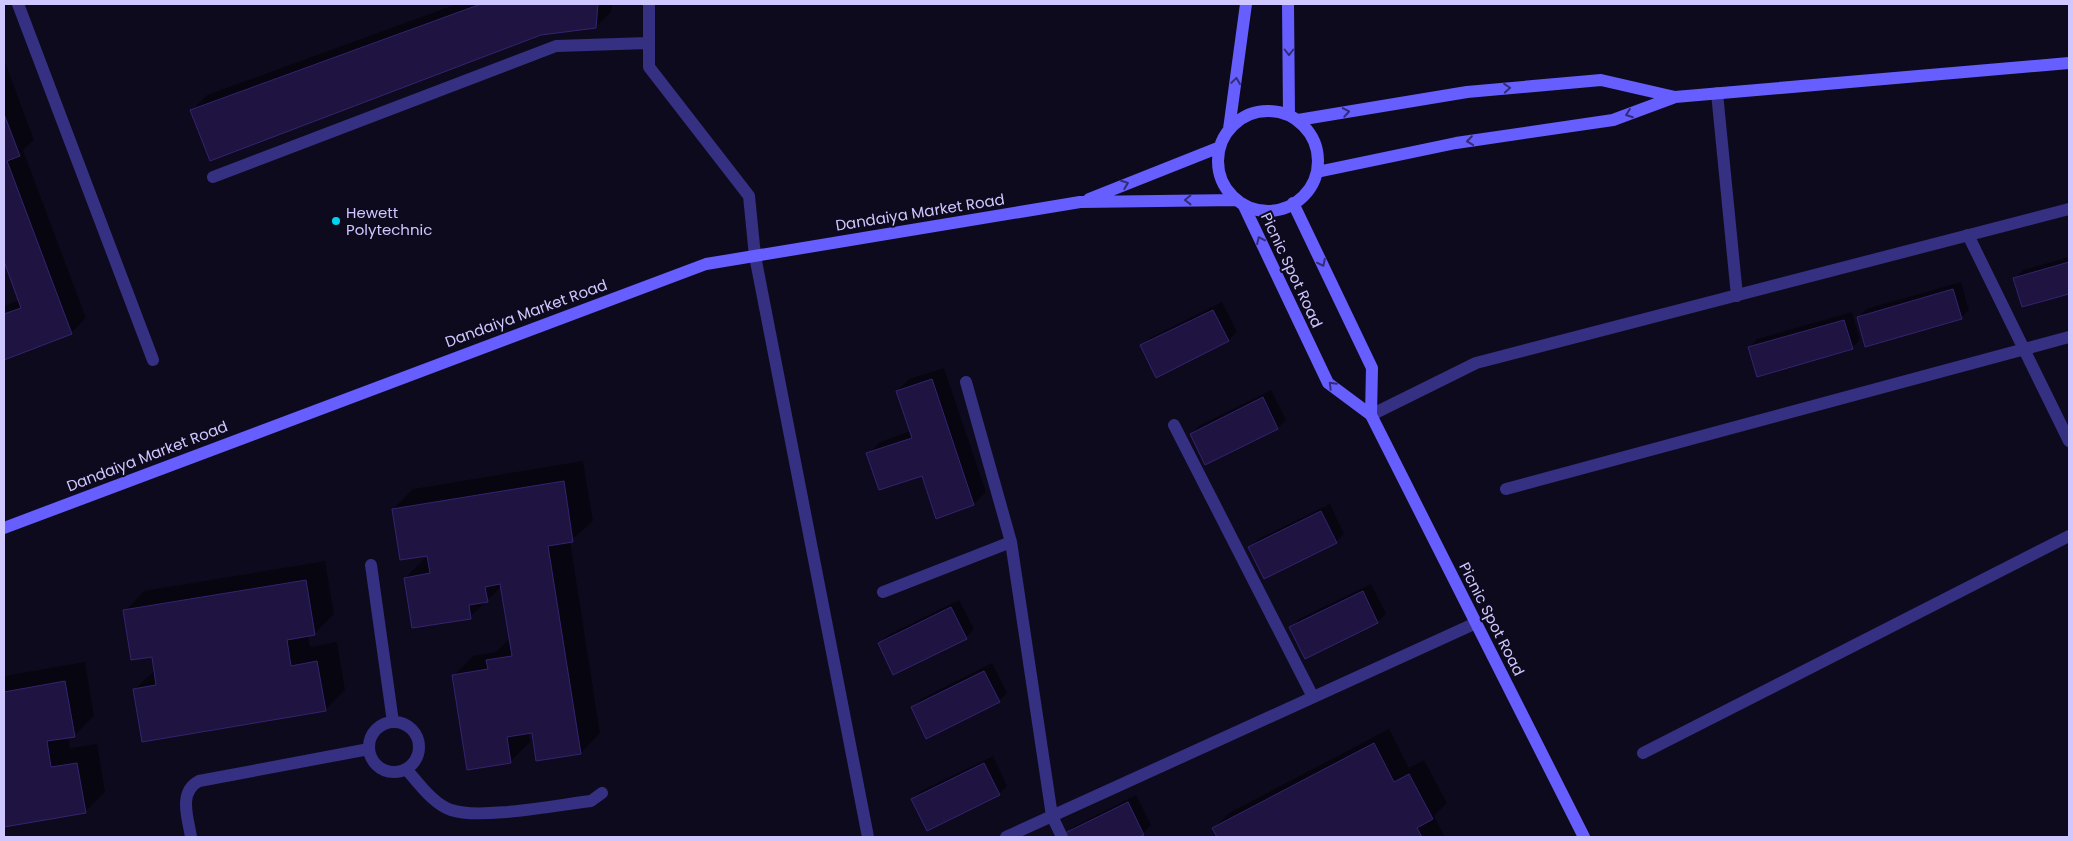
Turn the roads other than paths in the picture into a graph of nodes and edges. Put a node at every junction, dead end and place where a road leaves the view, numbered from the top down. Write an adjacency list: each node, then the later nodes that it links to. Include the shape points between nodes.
1 (18, 4): 23 (street)
2 (649, 4): 5 (street)
3 (1246, 4): 10 (street, one-way to 3)
4 (1288, 4): 9 (street, one-way to 9)
5 (648, 43): 13 (street, via 556,46); 19 (street, via 648,67 749,196)
6 (2069, 63): 7 (street)
7 (1717, 93): 8 (street); 20 (street)
8 (1675, 97): 9 (street, one-way to 8, via 1467,92 1601,80); 12 (street, one-way to 12, via 1613,120 1456,143)
9 (1294, 118): 10 (street, via 1263,111 1239,120); 12 (street, via 1313,138)
10 (1229, 129): 11 (street)
11 (1220, 147): 14 (street, one-way to 11); 15 (street, via 1218,162 1221,176 1227,189)
12 (1317, 172): 16 (street, via 1308,190)
13 (212, 177)
14 (1080, 202): 15 (street, one-way to 14); 19 (street, Dandaiya Market Road)
15 (1240, 202): 16 (street, via 1268,211); 25 (street, Picnic Spot Road, one-way to 15, via 1328,383)
16 (1293, 204): 25 (street, Picnic Spot Road, one-way to 25, via 1372,368)
17 (2069, 209): 18 (street)
18 (1968, 235): 20 (street); 22 (street)
19 (755, 256): 29 (street, Dandaiya Market Road, via 706,264); 43 (street)
20 (1736, 296): 25 (street, via 1476,363)
21 (2069, 337): 22 (street)
22 (2024, 350): 27 (street); 28 (street)
23 (153, 360)
24 (966, 382): 31 (street)
25 (1370, 415): 34 (street, Picnic Spot Road)
26 (1174, 425): 35 (street)
27 (2069, 441)
28 (1506, 489)
29 (4, 528)
30 (2069, 536): 38 (street)
31 (1011, 542): 33 (street); 41 (street)
32 (371, 565): 36 (street)
33 (883, 592)
34 (1476, 623): 35 (street); 46 (street, Picnic Spot Road)
35 (1313, 697): 41 (street)
36 (393, 722): 37 (street, via 378,728); 39 (street, via 408,727 418,740 417,756)
37 (369, 750): 39 (street, via 382,769 390,772); 42 (street, via 198,781 186,793)
38 (1643, 753)
39 (406, 769): 40 (street, via 439,804 462,812 493,813 591,801)
40 (602, 793)
41 (1052, 816): 44 (street); 45 (street)
42 (191, 837)
43 (868, 837)
44 (1006, 837)
45 (1062, 837)
46 (1584, 837)

